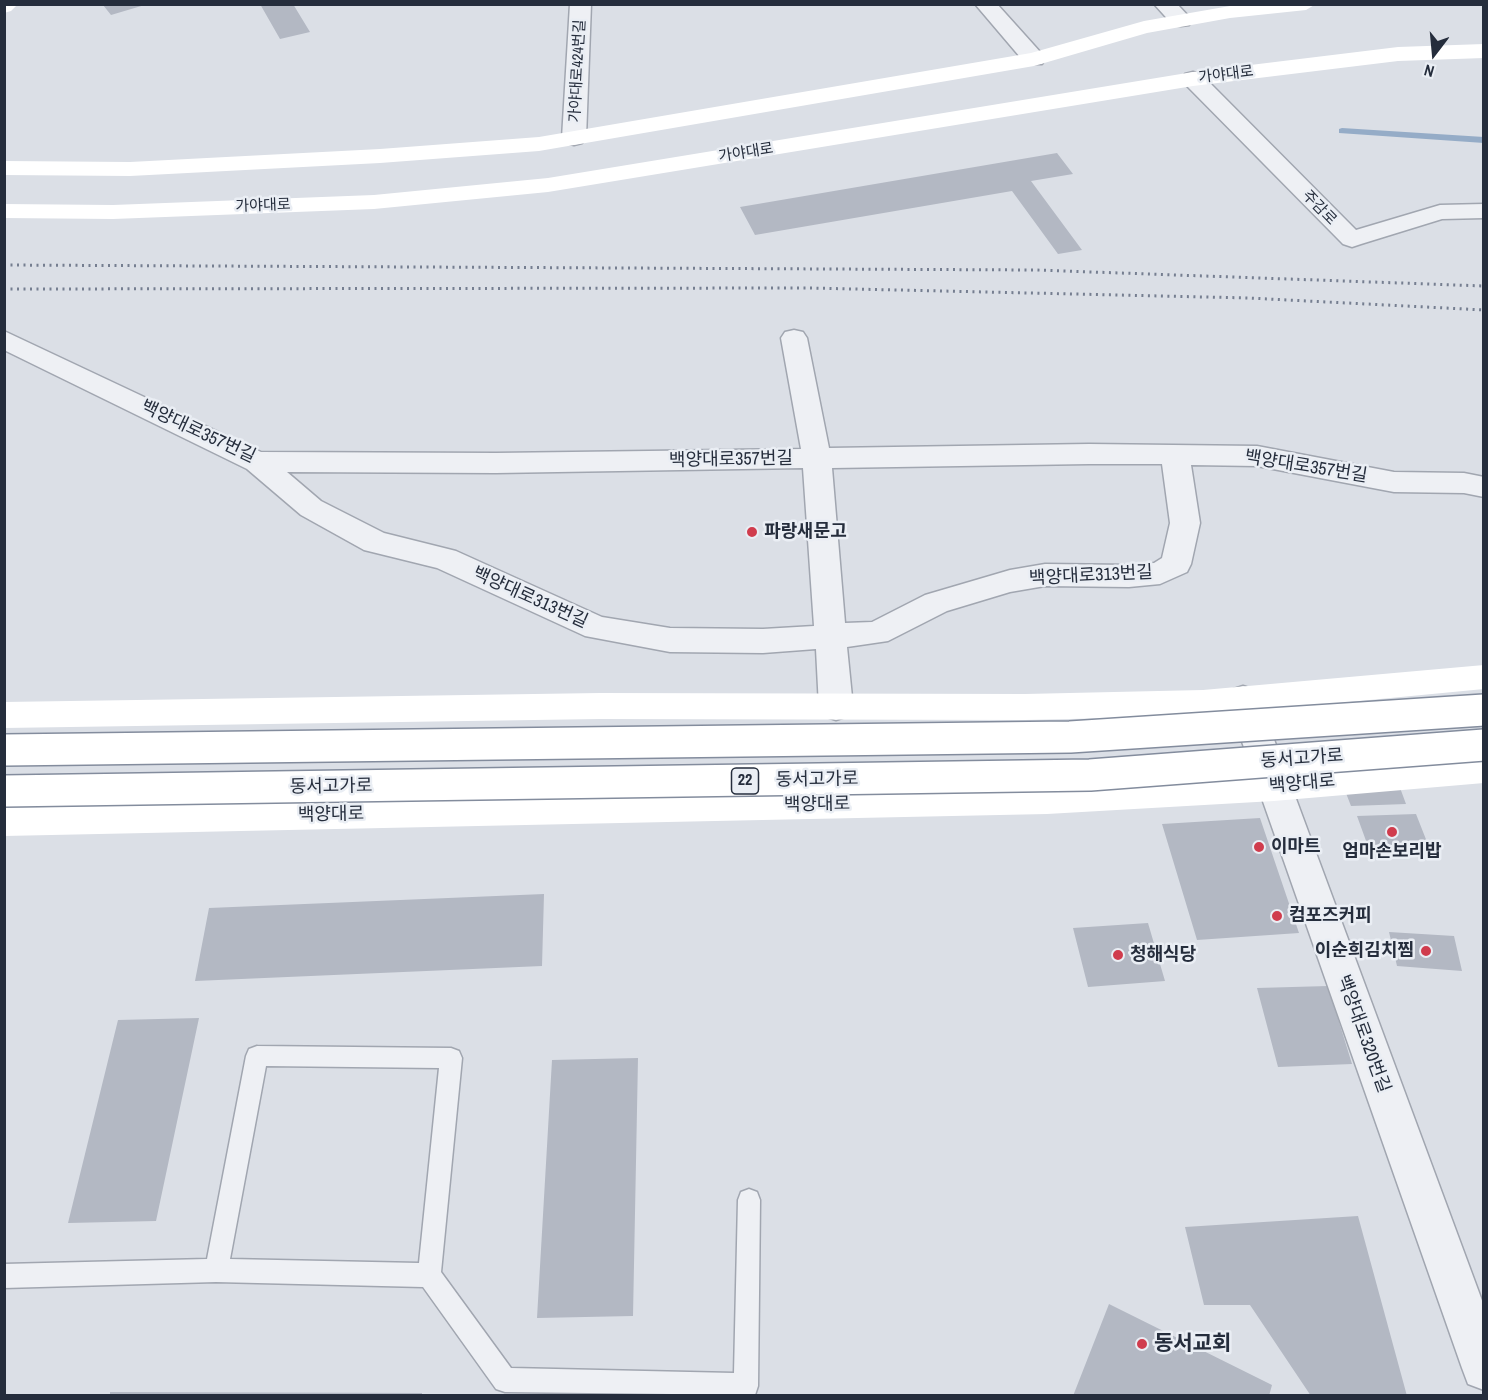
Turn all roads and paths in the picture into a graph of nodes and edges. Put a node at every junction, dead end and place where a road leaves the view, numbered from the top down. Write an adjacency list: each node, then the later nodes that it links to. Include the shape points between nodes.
1 (581, 4): 8 (street, 가야대로424번길)
2 (985, 4): 6 (street)
3 (1306, 4): 4 (main road, via 1230,12)
4 (1172, 12): 6 (main road, via 1144,27)
5 (1484, 51): 7 (main road, 가야대로, via 1398,54)
6 (1034, 58): 8 (main road)
7 (1193, 79): 11 (main road, 가야대로, via 548,185 374,202 113,212); 12 (street, 주감로, via 1352,239 1440,212)
8 (574, 138): 10 (main road, via 380,156 130,169)
9 (4, 155): 10 (main road)
10 (15, 168)
11 (4, 211)
12 (1484, 211)
13 (794, 338): 16 (street)
14 (4, 339): 17 (street, 백양대로357번길)
15 (1175, 455): 16 (street, 백양대로357번길); 18 (street, 백양대로357번길, via 1257,456 1394,482); 19 (street, 백양대로313번길, via 1185,523 1176,564 1160,573 1045,575 1010,581 936,603 877,633)
16 (817, 459): 17 (street, 백양대로357번길); 19 (street)
17 (257, 462): 19 (street, 백양대로313번길, via 311,508 375,542 445,559 596,628 670,640 763,641)
18 (1484, 487)
19 (831, 635): 22 (street)
20 (1484, 677): 21 (main road)
21 (1243, 699): 22 (main road, via 1026,707); 28 (street, 백양대로320번길)
22 (836, 706): 24 (main road)
23 (1484, 710): 26 (main road, 동서고가로 / 22, bridge, via 1070,737)
24 (4, 715)
25 (1484, 745): 29 (main road, 동서고가로 / 22, bridge, via 1090,775)
26 (4, 750)
27 (1484, 769): 28 (main road, 백양대로)
28 (1274, 787): 30 (main road, 백양대로, via 1047,800); 35 (street, 백양대로320번길)
29 (4, 791)
30 (4, 822)
31 (749, 1200): 36 (lane, via 746,1386)
32 (216, 1270): 33 (lane); 33 (lane, via 257,1056 451,1058); 34 (lane)
33 (429, 1275): 36 (lane)
34 (4, 1276)
35 (1484, 1368)
36 (505, 1388)

